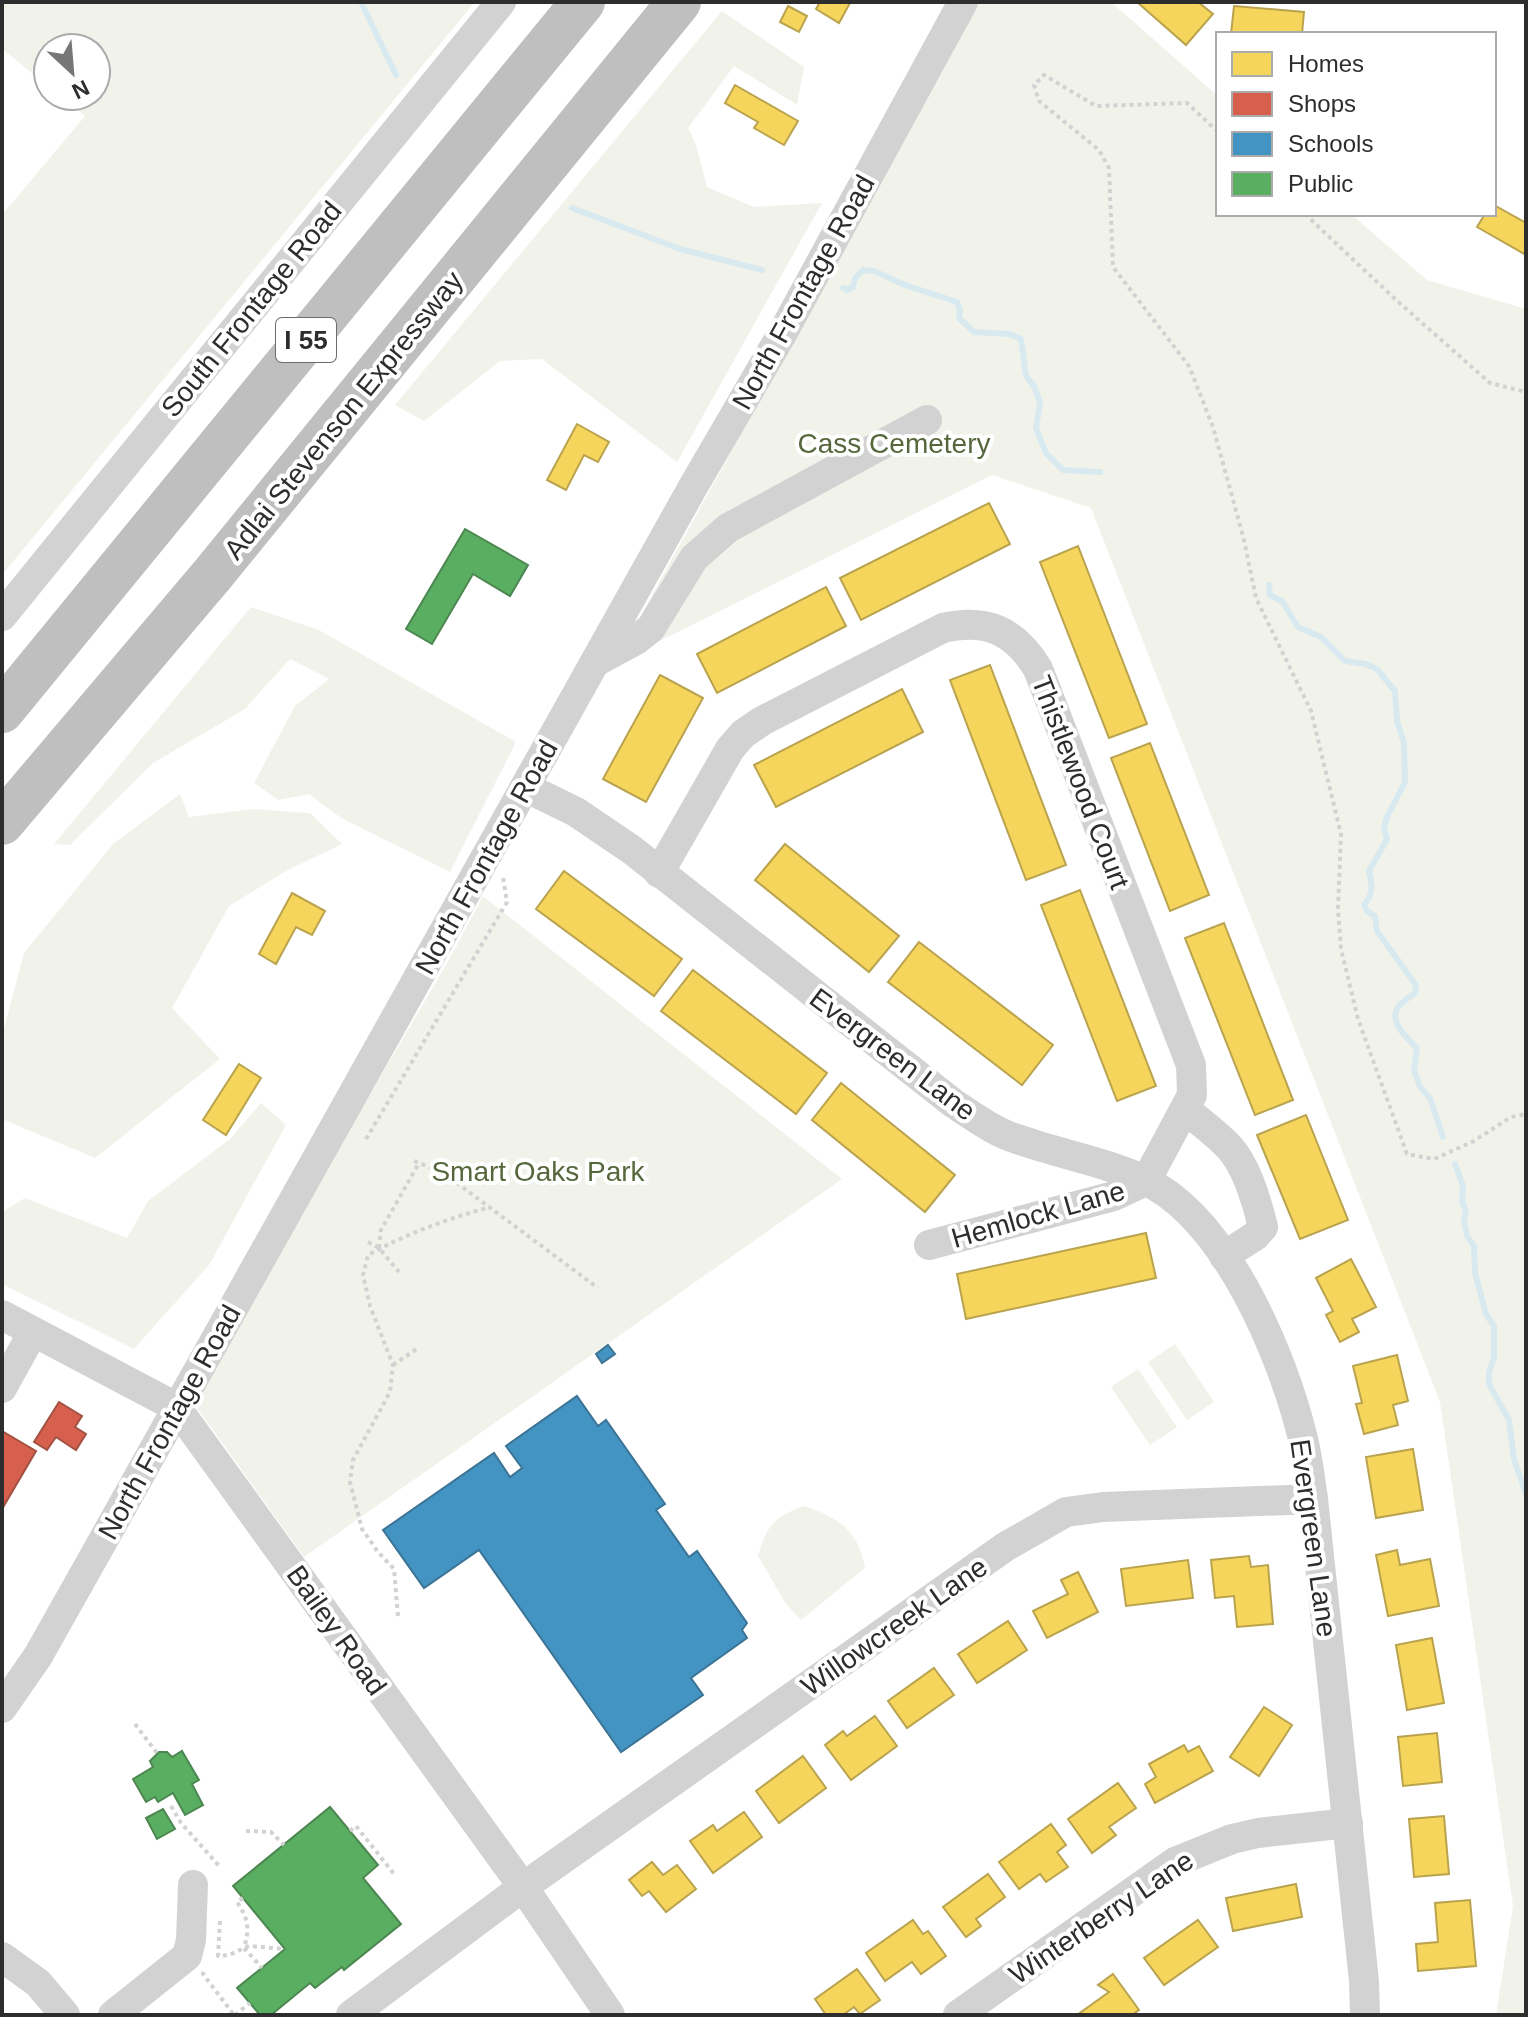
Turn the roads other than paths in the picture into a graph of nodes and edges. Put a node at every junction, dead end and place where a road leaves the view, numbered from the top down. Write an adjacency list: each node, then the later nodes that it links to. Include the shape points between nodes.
1 (501, 2): 6 (street, South Frontage Road)
2 (583, 2): 8 (highway, I 55)
3 (679, 2): 10 (highway, Adlai Stevenson Expressway / I 55)
4 (963, 2): 7 (street, North Frontage Road)
5 (927, 420): 7 (street, via 728,528 694,558 651,628)
6 (2, 616)
7 (597, 661): 9 (street, North Frontage Road)
8 (11, 697)
9 (525, 787): 11 (street, Evergreen Lane, via 576,812); 19 (street, North Frontage Road)
10 (8, 819)
11 (659, 873): 12 (street, Thistlewood Court, via 730,749 762,721 943,628 967,622 1009,635 1038,669 1191,1065 1192,1095); 13 (street, Evergreen Lane, via 978,1119 1014,1139 1104,1163)
12 (1186, 1110): 13 (street, Thistlewood Court); 15 (street, via 1230,1148 1263,1227)
13 (1146, 1181): 14 (street, Hemlock Lane, via 1114,1196); 15 (street, Evergreen Lane, via 1185,1209)
14 (929, 1245)
15 (1224, 1256): 20 (street, Evergreen Lane, via 1238,1275 1279,1366 1303,1440)
16 (2, 1315): 17 (street, Bailey Road)
17 (33, 1332): 18 (street); 19 (street, Bailey Road)
18 (2, 1388)
19 (176, 1407): 21 (street, North Frontage Road, via 38,1656); 24 (street, Bailey Road)
20 (1313, 1499): 22 (street, Evergreen Lane); 24 (street, Willowcreek Lane, via 1066,1512 1005,1547)
21 (2, 1708)
22 (1348, 1823): 30 (street, Winterberry Lane, via 1232,1839 1175,1862); 31 (street, Evergreen Lane)
23 (193, 1885): 27 (street, via 187,1956)
24 (523, 1887): 28 (street, Willowcreek Lane); 29 (street, Bailey Road)
25 (2, 1957): 26 (street, via 38,1983)
26 (65, 2015)
27 (113, 2015)
28 (351, 2015)
29 (610, 2015)
30 (958, 2015)
31 (1365, 2015)

